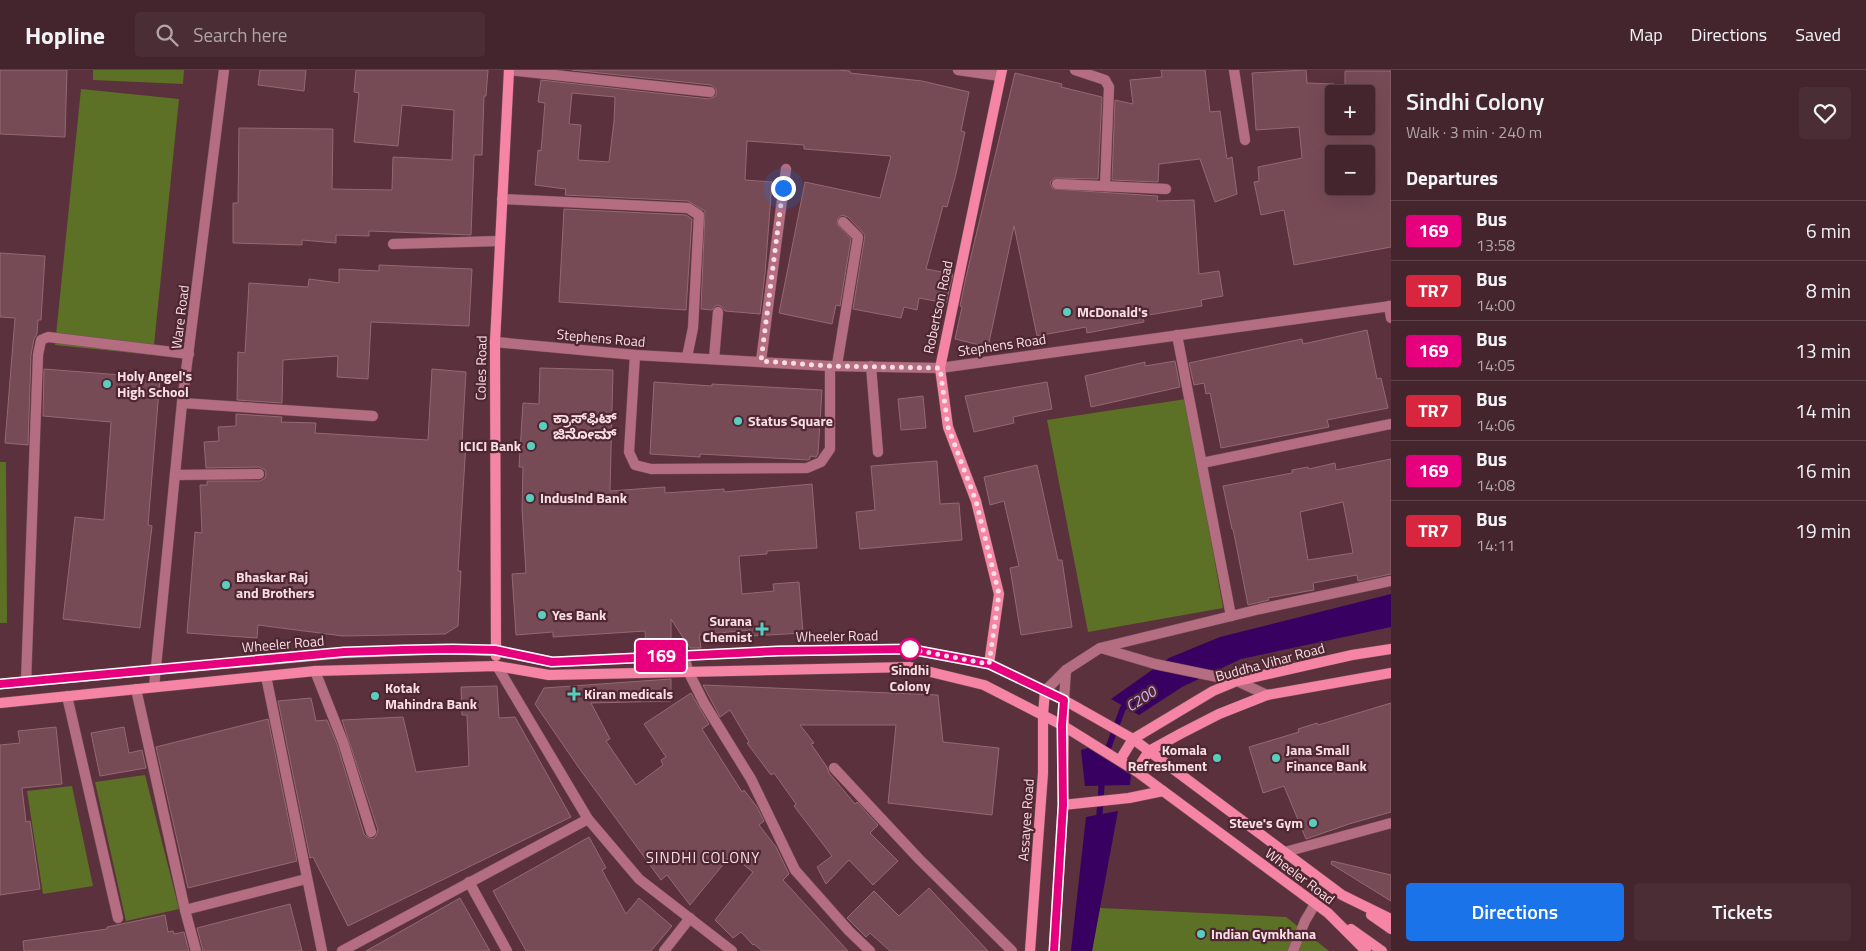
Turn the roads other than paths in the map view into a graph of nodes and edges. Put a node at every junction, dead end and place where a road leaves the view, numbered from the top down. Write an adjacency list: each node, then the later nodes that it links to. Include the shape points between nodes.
1 (224, 70): 22 (street, Ware Road)
2 (509, 70): 7 (street); 13 (main road, Coles Road)
3 (958, 70): 6 (street)
4 (1075, 70): 11 (street, via 1105,80 1109,87)
5 (1234, 70): 8 (street)
6 (1001, 73): 29 (main road, Robertson Road)
7 (710, 92)
8 (1245, 140)
9 (786, 169): 26 (street)
10 (1057, 184): 11 (street)
11 (1105, 186): 12 (street)
12 (1166, 189)
13 (502, 199): 15 (main road, Coles Road); 24 (street, via 688,208 699,215 693,328)
14 (843, 222): 27 (street, via 858,236)
15 (500, 241): 16 (street); 21 (main road, Coles Road)
16 (393, 244)
17 (1390, 306): 19 (street); 20 (street, Stephens Road)
18 (718, 312): 25 (street)
19 (1391, 318)
20 (1177, 335): 29 (street, Stephens Road); 34 (street)
21 (495, 342): 23 (street, Stephens Road); 41 (main road, Coles Road)
22 (189, 354): 30 (street, Ware Road); 55 (street, via 48,337 41,340)
23 (635, 355): 24 (street, Stephens Road); 27 (street, via 629,452 635,465 651,469 807,468 821,462 830,449)
24 (687, 357): 25 (street, Stephens Road)
25 (714, 359): 26 (street, Stephens Road)
26 (761, 361): 27 (street, Stephens Road)
27 (833, 365): 28 (street, Stephens Road)
28 (871, 366): 29 (street, Stephens Road); 33 (street)
29 (940, 368): 44 (main road, Robertson Road, via 948,427 976,501 999,594)
30 (182, 403): 31 (street); 36 (street, Ware Road)
31 (373, 416)
32 (1391, 424): 34 (street)
33 (878, 452)
34 (1202, 463): 38 (street)
35 (259, 474): 36 (street)
36 (175, 475): 46 (street, Ware Road)
37 (1391, 581): 38 (street)
38 (1231, 616): 39 (street)
39 (1100, 648): 48 (street); 54 (street, via 1155,664)
40 (1391, 649): 54 (main road, Buddha Vihar Road)
41 (495, 650): 43 (main road, Wheeler Road, via 552,662); 45 (main road, Coles Road); 46 (main road, Wheeler Road, via 344,652)
42 (778, 651): 43 (main road, Wheeler Road); 44 (main road, Wheeler Road, via 909,649); 47 (main road)
43 (684, 655): 50 (street)
44 (989, 664): 59 (main road, Wheeler Road)
45 (498, 666): 49 (main road, Wheeler Road); 50 (main road, Wheeler Road, via 549,675); 74 (street)
46 (156, 669): 52 (main road, Wheeler Road); 57 (street, Ware Road)
47 (780, 669): 50 (main road, Wheeler Road); 65 (main road, Wheeler Road, via 910,666 984,685)
48 (1066, 670): 59 (street); 63 (street)
49 (315, 671): 53 (main road, Wheeler Road); 76 (street, via 343,742)
50 (688, 671): 94 (street, via 751,779 795,870)
51 (1391, 673): 61 (main road)
52 (101, 674): 55 (main road, Wheeler Road); 60 (main road)
53 (266, 676): 57 (main road, Wheeler Road); 78 (street)
54 (1237, 681): 61 (street); 67 (main road, Buddha Vihar Road)
55 (26, 682): 56 (main road, Wheeler Road)
56 (0, 684)
57 (154, 687): 58 (main road, Wheeler Road)
58 (136, 690): 60 (main road, Wheeler Road); 82 (street)
59 (1045, 691): 63 (main road, Wheeler Road); 65 (main road, Assayee Road)
60 (102, 693): 62 (main road, Wheeler Road)
61 (1267, 695): 68 (main road, via 1219,714)
62 (67, 696): 64 (main road, Wheeler Road); 84 (street)
63 (1064, 700): 66 (main road); 67 (main road, Wheeler Road)
64 (0, 703)
65 (1043, 714): 66 (main road, Wheeler Road); 96 (main road, Assayee Road, via 1043,774)
66 (1062, 725): 69 (main road, Wheeler Road); 73 (main road)
67 (1128, 737): 68 (main road, Wheeler Road); 69 (main road, Buddha Vihar Road)
68 (1150, 751): 71 (main road); 77 (main road, Wheeler Road)
69 (1118, 759): 71 (main road, Wheeler Road)
70 (834, 768): 95 (street, via 919,859)
71 (1136, 771): 72 (main road, Wheeler Road)
72 (1163, 791): 73 (main road); 81 (main road, Wheeler Road)
73 (1063, 805): 97 (main road)
74 (588, 819): 79 (street); 85 (street, via 639,879)
75 (1391, 823): 77 (street)
76 (371, 832)
77 (1285, 852): 80 (main road, Wheeler Road)
78 (306, 879): 82 (street); 90 (street)
79 (469, 882): 88 (street); 91 (street)
80 (1342, 895): 86 (main road, Wheeler Road); 87 (main road)
81 (1315, 904): 83 (main road, Wheeler Road); 98 (street)
82 (185, 910): 89 (street)
83 (1328, 913): 99 (main road, Wheeler Road); 100 (main road)
84 (118, 918)
85 (690, 918): 92 (street); 93 (street)
86 (1391, 920)
87 (1391, 929)
88 (346, 950)
89 (196, 951)
90 (322, 951)
91 (507, 951)
92 (664, 951)
93 (732, 951)
94 (870, 951)
95 (1012, 951)
96 (1030, 951)
97 (1054, 951)
98 (1293, 951)
99 (1366, 951)
100 (1382, 951)

